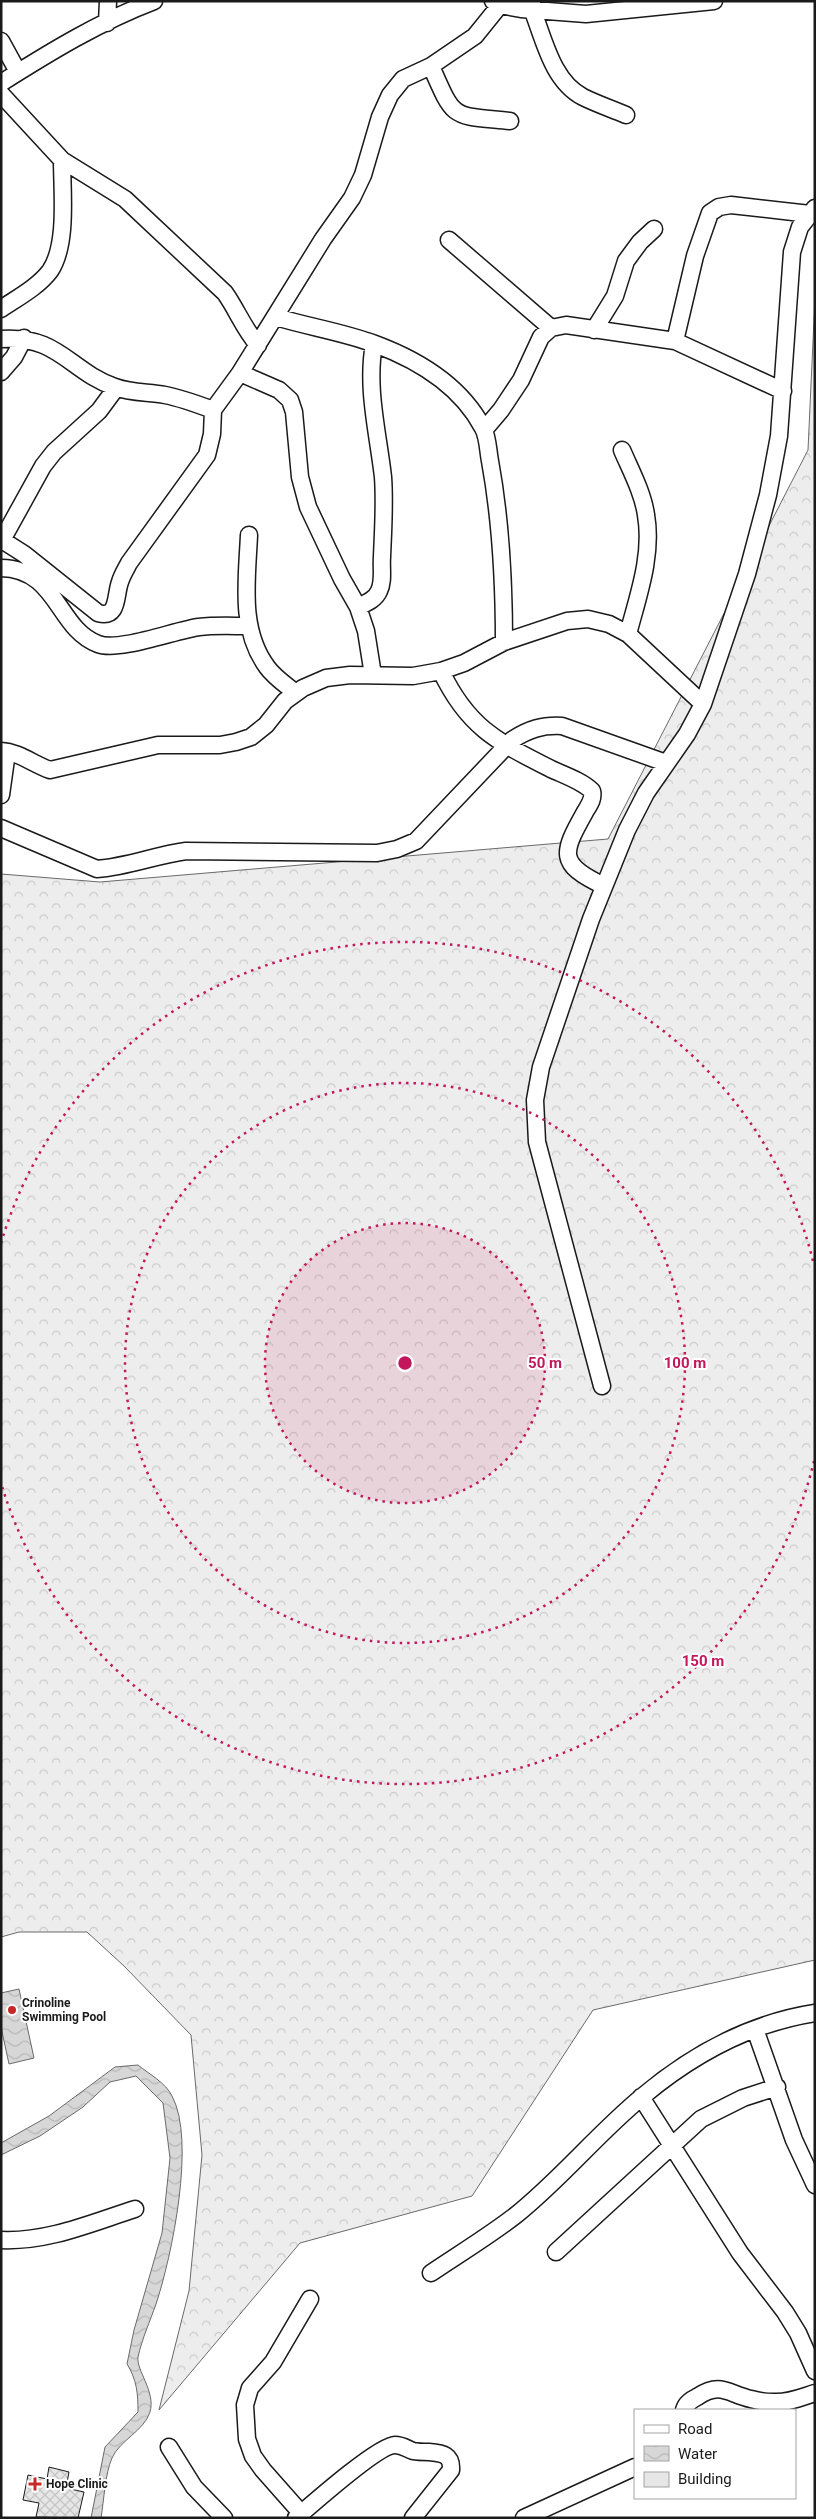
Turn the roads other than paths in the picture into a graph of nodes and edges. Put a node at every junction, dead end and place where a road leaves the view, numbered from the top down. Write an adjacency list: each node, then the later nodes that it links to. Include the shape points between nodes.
1 (108, 1): 7 (street)
2 (154, 1): 7 (street)
3 (714, 1): 6 (street, via 586,14)
4 (496, 3): 5 (street); 9 (street, via 475,36)
5 (532, 5): 6 (street); 13 (street, via 555,68 566,84 582,97)
6 (557, 6)
7 (107, 23): 10 (street)
8 (1, 40): 10 (street)
9 (431, 66): 14 (street, via 446,101 455,113); 20 (street, via 403,79 390,96 352,198)
10 (18, 72): 11 (street)
11 (1, 83)
12 (1, 94): 15 (street)
13 (626, 115)
14 (510, 121)
15 (62, 160): 19 (street, via 60,248 50,271); 27 (street, via 125,199 149,220 225,293 247,333)
16 (812, 211): 25 (street, via 731,206 719,207 710,213 695,256); 31 (street, via 800,227 792,252)
17 (654, 229): 22 (street, via 626,261 615,296)
18 (449, 240): 21 (street)
19 (1, 309)
20 (276, 316): 26 (street); 27 (street)
21 (551, 328): 22 (street, via 566,325); 33 (street, via 541,337 521,380)
22 (594, 330): 25 (street)
23 (24, 338): 24 (street); 28 (street); 30 (street, via 42,343)
24 (1, 339)
25 (675, 341): 31 (street)
26 (374, 344): 33 (street, via 427,369 446,383 468,405); 38 (street, via 372,385 385,520 382,576 379,591 371,601)
27 (258, 345): 29 (street)
28 (1, 372)
29 (240, 373): 32 (street); 38 (street, via 279,390 290,400 300,477 308,507)
30 (116, 388): 32 (street, via 165,395); 36 (street, via 100,411 43,466)
31 (783, 391): 45 (street, via 768,495 747,574)
32 (213, 410): 36 (street, via 207,455 129,563 111,613 98,613 24,554)
33 (484, 430): 41 (street, via 496,500)
34 (622, 450): 40 (street, via 646,515 648,543)
35 (249, 535): 39 (street)
36 (2, 541)
37 (1, 568): 39 (street, via 24,570 36,577 83,634 99,645 118,645 198,627)
38 (358, 607): 43 (street, via 366,631)
39 (248, 626): 44 (street, via 268,669)
40 (628, 634): 41 (street, via 610,624 588,618 567,621); 45 (street)
41 (504, 642): 42 (street)
42 (442, 671): 43 (street, via 413,676); 46 (street, via 453,697 465,713)
43 (373, 675): 44 (street, via 326,678)
44 (296, 693): 47 (street, via 285,701 266,725 251,737 236,742 158,745 50,770)
45 (703, 704): 48 (street)
46 (506, 746): 48 (street, via 528,729 562,726); 50 (street, via 416,841 377,853 186,851 97,869); 51 (street, via 592,791 592,799 568,842 568,852 576,871)
47 (4, 752): 49 (street)
48 (666, 763): 51 (street, via 646,793)
49 (1, 795)
50 (1, 828)
51 (604, 886): 52 (street, via 541,1067 535,1100 537,1142 547,1185)
52 (602, 1386)
53 (815, 2013): 54 (street)
54 (755, 2029): 55 (street); 56 (street, via 701,2055)
55 (777, 2087): 57 (street, via 722,2107 701,2119); 58 (street, via 794,2140)
56 (642, 2097): 57 (street); 62 (street, via 515,2216)
57 (672, 2144): 61 (street); 64 (street, via 740,2253 785,2312)
58 (815, 2184)
59 (135, 2209): 60 (street, via 54,2235 23,2241)
60 (1, 2240)
61 (556, 2252)
62 (431, 2272)
63 (310, 2298): 69 (street, via 273,2362 250,2388 246,2405 247,2439 253,2456)
64 (815, 2370)
65 (815, 2393): 66 (street, via 775,2402 750,2399 731,2390 718,2389 704,2392)
66 (685, 2409)
67 (169, 2447): 70 (street, via 194,2487)
68 (634, 2467): 72 (street)
69 (299, 2515): 71 (street, via 370,2458 394,2445 413,2451 439,2453 452,2462 451,2470)
70 (224, 2518)
71 (413, 2518)
72 (524, 2518)

